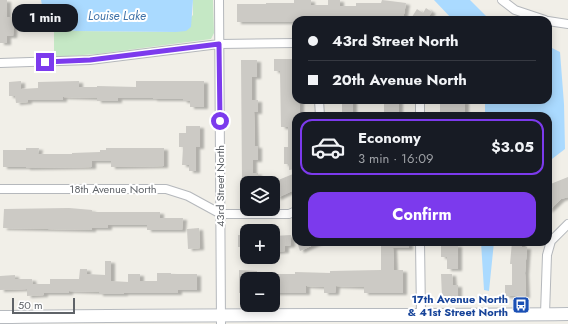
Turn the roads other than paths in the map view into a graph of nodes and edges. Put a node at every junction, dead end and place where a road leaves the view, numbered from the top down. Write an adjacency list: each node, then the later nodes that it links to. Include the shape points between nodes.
1 (219, 0): 7 (street, 43rd Street North)
2 (502, 0): 3 (street, via 515,10)
3 (533, 16)
4 (552, 22): 5 (street)
5 (568, 24)
6 (292, 43): 7 (street)
7 (219, 44): 8 (street, via 90,60); 11 (street, 43rd Street North)
8 (0, 63)
9 (0, 189): 11 (street, 18th Avenue North, via 166,189 188,196)
10 (292, 213): 11 (street)
11 (221, 214): 20 (street, 43rd Street North)
12 (568, 224): 13 (street)
13 (552, 240)
14 (420, 246): 18 (street)
15 (550, 246): 16 (street)
16 (545, 314): 17 (street); 18 (street)
17 (568, 314)
18 (421, 316): 20 (street)
19 (0, 317): 20 (street)
20 (221, 319)

